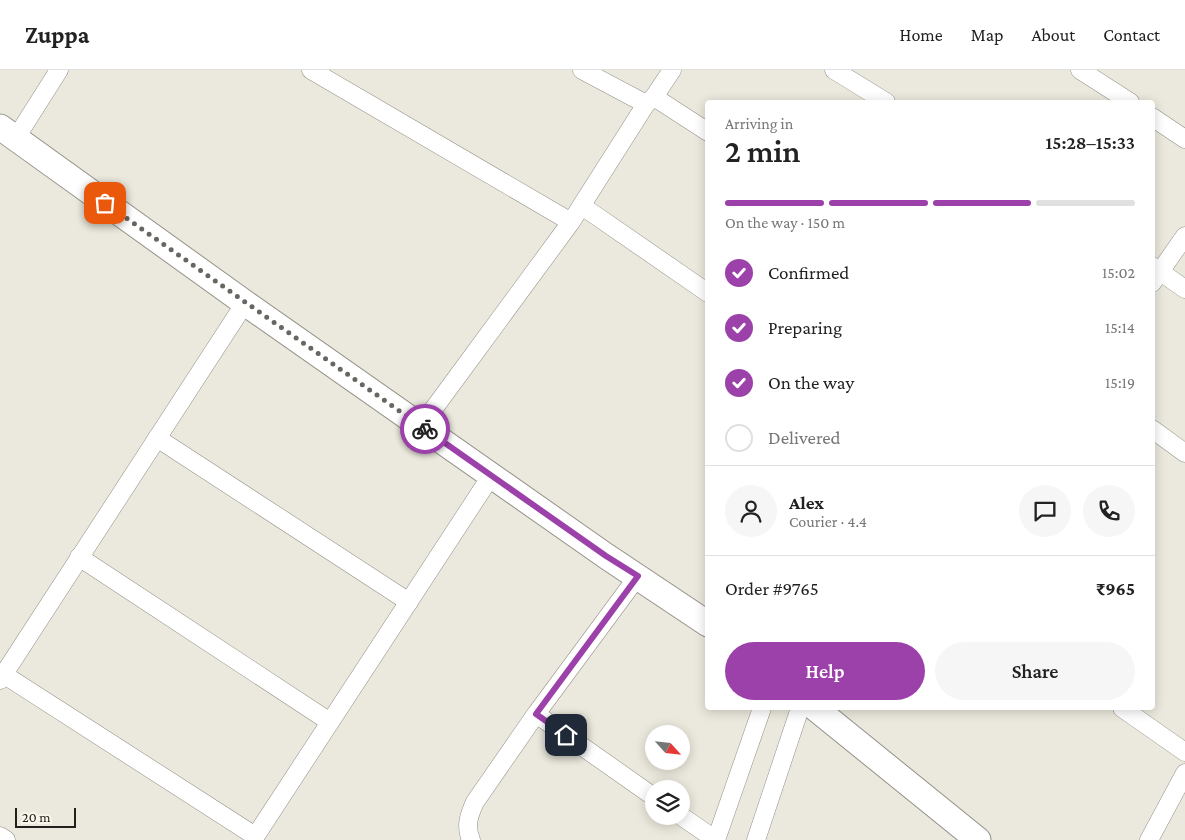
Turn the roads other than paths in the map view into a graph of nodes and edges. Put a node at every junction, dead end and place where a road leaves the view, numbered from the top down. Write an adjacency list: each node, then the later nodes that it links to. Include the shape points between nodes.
1 (59, 70): 12 (street)
2 (310, 70): 15 (street)
3 (582, 70): 7 (street)
4 (672, 70): 7 (street)
5 (834, 70): 8 (street)
6 (1080, 70): 9 (street)
7 (650, 100): 11 (street); 14 (street)
8 (883, 100)
9 (1127, 100)
10 (1155, 119): 13 (street)
11 (705, 130)
12 (8, 132): 20 (street)
13 (1185, 139)
14 (582, 206): 15 (street); 19 (street)
15 (571, 222): 21 (street)
16 (1185, 236): 17 (street)
17 (1155, 274): 18 (street)
18 (1185, 288)
19 (705, 291)
20 (245, 303): 21 (street); 23 (street)
21 (421, 426): 25 (street)
22 (1155, 431): 24 (street)
23 (157, 438): 26 (street); 28 (street)
24 (1185, 453)
25 (491, 476): 27 (street); 28 (street)
26 (79, 557): 30 (street); 36 (street)
27 (638, 576): 29 (street); 35 (street)
28 (409, 602): 36 (street)
29 (705, 622)
30 (2, 677): 42 (street)
31 (761, 710): 45 (street)
32 (799, 710): 46 (street)
33 (817, 710): 47 (street)
34 (1125, 710): 37 (street)
35 (536, 714): 39 (street); 44 (street, via 474,802 468,818 467,833)
36 (330, 722): 42 (street)
37 (1185, 752)
38 (1185, 773): 48 (street)
39 (645, 791)
40 (690, 822): 45 (street)
41 (0, 836): 43 (street)
42 (254, 838)
43 (6, 840)
44 (471, 840)
45 (716, 840)
46 (756, 840)
47 (978, 840)
48 (1149, 840)

